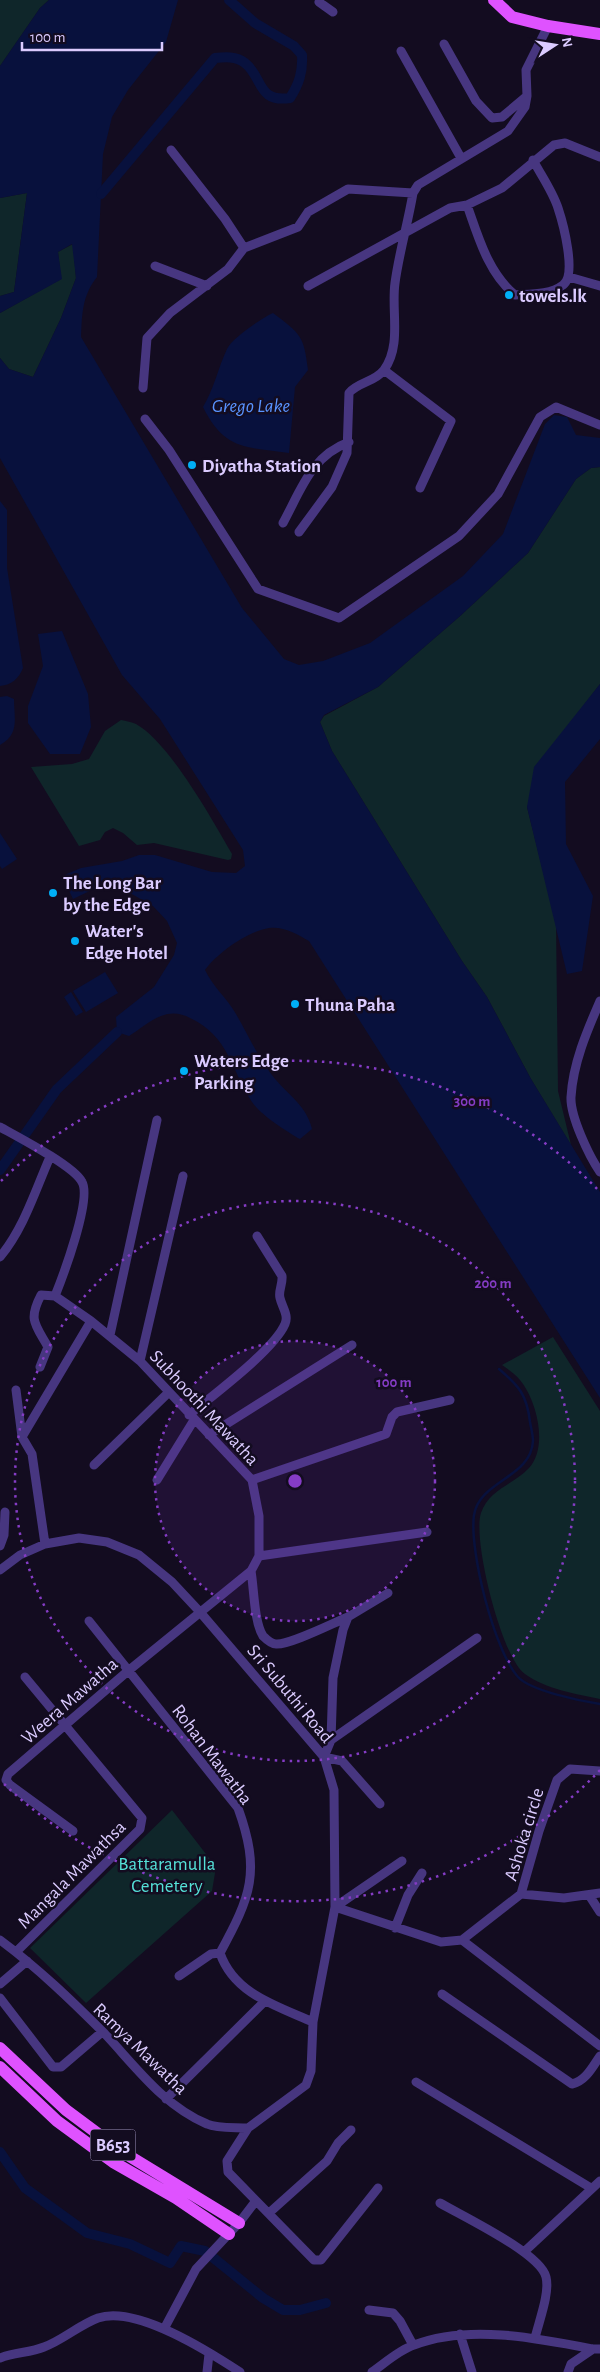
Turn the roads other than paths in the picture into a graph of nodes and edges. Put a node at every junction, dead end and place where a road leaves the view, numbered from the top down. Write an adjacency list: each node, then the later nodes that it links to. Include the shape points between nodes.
1 (320, 0): 3 (street, via 318,2)
2 (494, 0): 4 (main road, via 512,17)
3 (332, 12)
4 (548, 26): 5 (main road); 8 (street, via 526,70)
5 (600, 34)
6 (444, 44): 8 (street, via 476,101 492,118 502,117)
7 (401, 51): 11 (street)
8 (527, 96): 11 (street, via 525,107 508,131)
9 (171, 150): 16 (street)
10 (600, 157): 12 (street, via 565,143 554,145)
11 (462, 158): 13 (street, via 418,185)
12 (533, 160): 14 (street, via 502,188); 18 (street, via 558,207 570,263)
13 (413, 193): 15 (street); 16 (street, via 348,189 308,212 298,227)
14 (467, 205): 15 (street, via 450,208); 18 (street, via 484,251 501,284 515,295 542,294 563,285)
15 (406, 231): 20 (street); 22 (street, via 394,284 395,332 389,362)
16 (244, 248): 19 (street, via 228,269)
17 (155, 266): 19 (street)
18 (569, 277): 21 (street)
19 (207, 286): 23 (street, via 170,313 147,338)
20 (308, 286)
21 (600, 286)
22 (384, 370): 26 (street, via 378,377 349,393); 27 (street, via 451,420)
23 (143, 388)
24 (145, 419): 25 (street, via 169,450 258,589 339,618 459,536 498,494 540,416 556,407)
25 (600, 425)
26 (349, 442): 28 (street, via 335,448 313,467); 29 (street, via 332,488)
27 (420, 488)
28 (283, 523)
29 (299, 532)
30 (600, 1001): 36 (street, via 581,1044 571,1098 578,1129)
31 (158, 1120): 42 (street)
32 (0, 1127): 34 (street)
33 (0, 1132): 34 (street)
34 (11, 1133): 35 (street)
35 (50, 1157): 39 (street, via 30,1206); 40 (street, via 67,1166 83,1183 85,1199)
36 (600, 1172)
37 (183, 1176): 44 (street)
38 (256, 1236): 49 (street, via 282,1276 279,1297 286,1316 285,1324 269,1347)
39 (0, 1257)
40 (55, 1296): 41 (street, Subhoothi Mawatha); 45 (street, via 41,1295 33,1309 34,1322 48,1347)
41 (91, 1321): 42 (street, Subhoothi Mawatha); 50 (street)
42 (110, 1335): 44 (street, Subhoothi Mawatha)
43 (352, 1345): 51 (street)
44 (140, 1361): 47 (street, Subhoothi Mawatha)
45 (40, 1367)
46 (16, 1390): 50 (street)
47 (168, 1393): 49 (street, Subhoothi Mawatha); 52 (street)
48 (450, 1400): 54 (street, via 397,1412 386,1434)
49 (192, 1417): 51 (street, Subhoothi Mawatha); 53 (street)
50 (22, 1436): 57 (street, via 32,1454)
51 (209, 1436): 54 (street, Subhoothi Mawatha)
52 (94, 1465)
53 (157, 1480)
54 (252, 1480): 59 (street, Subhoothi Mawatha, via 259,1516)
55 (5, 1512): 58 (street)
56 (427, 1532): 59 (street)
57 (45, 1544): 60 (street, Sri Subuthi Road, via 20,1555); 63 (street, Sri Subuthi Road, via 79,1538 108,1542 140,1555)
58 (0, 1546)
59 (258, 1556): 61 (street, Subhoothi Mawatha)
60 (0, 1570)
61 (251, 1571): 63 (street, Subhoothi Mawatha); 64 (street, via 259,1623 263,1636 272,1643 288,1642)
62 (388, 1593): 64 (street)
63 (200, 1612): 67 (street, Weera Mawatha); 71 (street, Sri Subuthi Road)
64 (348, 1617): 70 (street, via 333,1678)
65 (89, 1621): 67 (street, Rohan Mawatha)
66 (477, 1638): 70 (street)
67 (128, 1671): 69 (street, Weera Mawatha); 86 (street, Rohan Mawatha, via 238,1808 248,1837 252,1860 248,1894)
68 (25, 1677): 69 (street, Mangala Mawathsa)
69 (64, 1726): 74 (street, Weera Mawatha, via 8,1774 6,1780); 85 (street, Mangala Mawathsa, via 143,1823)
70 (331, 1740): 71 (street)
71 (324, 1757): 73 (street, via 342,1760); 80 (street, Sri Subuthi Road, via 334,1790)
72 (600, 1771): 78 (street, Ashoka circle, via 570,1769 557,1780)
73 (380, 1804)
74 (73, 1831)
75 (402, 1861): 80 (street)
76 (422, 1872): 82 (street, via 408,1895)
77 (600, 1893): 79 (street, Ashoka circle)
78 (521, 1894): 79 (street, Ashoka circle, via 564,1898); 84 (street)
79 (589, 1895): 81 (street)
80 (335, 1907): 82 (street); 93 (street, Sri Subuthi Road)
81 (600, 1912)
82 (395, 1928): 84 (street, via 441,1942)
83 (0, 1940): 85 (street, Ramya Mawatha)
84 (462, 1940): 95 (street)
85 (16, 1952): 87 (street, Ramya Mawatha)
86 (220, 1954): 88 (street, via 211,1954); 92 (street, via 223,1964 241,1987)
87 (27, 1960): 89 (street); 94 (street, Ramya Mawatha)
88 (179, 1976)
89 (0, 1984)
90 (442, 1994): 97 (street, via 572,2084 579,2083)
91 (0, 1998): 94 (street, via 53,2067 61,2067)
92 (265, 2001): 93 (street); 100 (street)
93 (313, 2022): 101 (street, Sri Subuthi Road, via 306,2085)
94 (102, 2032): 100 (street, Ramya Mawatha)
95 (600, 2046)
96 (0, 2048): 109 (main road, B653, via 66,2110 121,2151)
97 (600, 2056)
98 (0, 2067): 110 (main road, B653, via 57,2121 105,2156)
99 (416, 2082): 105 (street)
100 (166, 2099): 101 (street, Ramya Mawatha, via 209,2125)
101 (248, 2128): 106 (street, via 226,2161 228,2172)
102 (351, 2130): 108 (street, via 327,2161)
103 (600, 2181): 105 (street)
104 (378, 2188): 108 (street, via 321,2260 314,2260)
105 (591, 2188): 111 (street)
106 (255, 2202): 108 (street); 109 (street)
107 (440, 2203): 111 (street)
108 (269, 2213)
109 (239, 2223): 110 (street)
110 (229, 2234): 113 (street, via 196,2269)
111 (525, 2251): 115 (street, via 546,2276 546,2294)
112 (369, 2310): 116 (street, via 393,2313)
113 (164, 2329): 118 (street); 119 (street, via 132,2317 98,2318 45,2347)
114 (460, 2334): 115 (street); 116 (street); 123 (street)
115 (535, 2338): 117 (street)
116 (413, 2345): 122 (street)
117 (596, 2349): 124 (street, via 571,2364)
118 (209, 2354): 120 (street); 121 (street)
119 (0, 2358)
120 (207, 2372)
121 (240, 2372)
122 (372, 2372)
123 (472, 2372)
124 (568, 2372)

